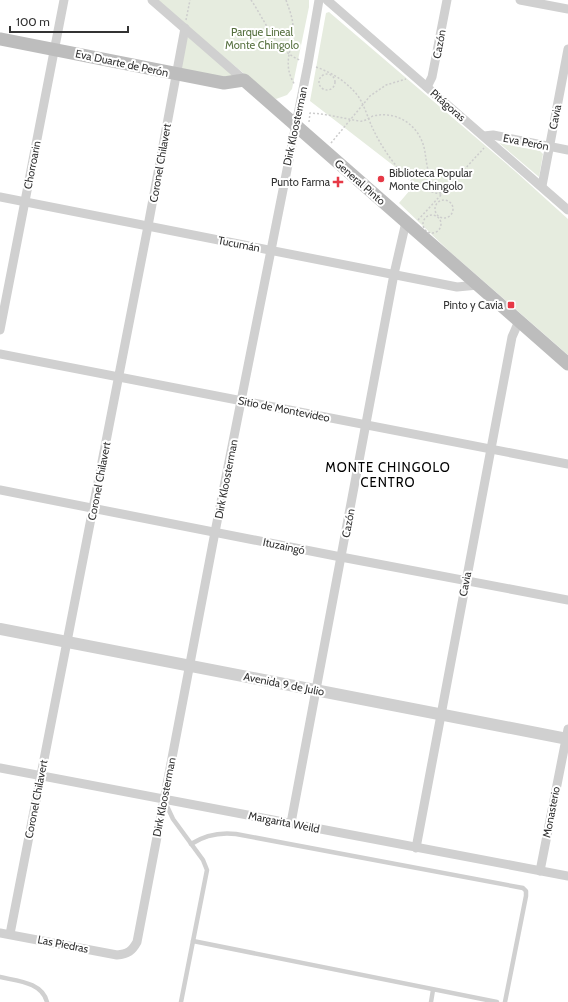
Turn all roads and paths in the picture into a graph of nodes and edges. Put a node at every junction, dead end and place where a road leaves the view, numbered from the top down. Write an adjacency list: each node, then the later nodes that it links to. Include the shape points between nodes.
1 (64, 0): 14 (street, Chorroarin)
2 (152, 0): 12 (street, General Pinto)
3 (189, 0): 11 (path, via 186,23)
4 (251, 0): 17 (path)
5 (286, 0): 17 (path, via 293,24)
6 (319, 0): 18 (street, Dirk Kloosterman)
7 (327, 0): 21 (street, Pitágoras)
8 (447, 0): 24 (street, Cazón, via 432,76)
9 (520, 0): 10 (street)
10 (568, 10)
11 (180, 18)
12 (185, 28): 19 (street, Coronel Chilavert); 22 (street, General Pinto)
13 (0, 38): 14 (main road, Eva Duarte de Perón)
14 (55, 49): 19 (main road, Eva Duarte de Perón); 38 (street, Chorroarin)
15 (568, 49): 32 (street, Cavia)
16 (302, 53): 18 (path)
17 (288, 54): 18 (path); 25 (path, via 289,74)
18 (305, 62): 20 (path); 25 (street, Dirk Kloosterman)
19 (176, 74): 22 (main road, Eva Duarte de Perón, via 224,83); 44 (street, Coronel Chilavert)
20 (331, 75): 20 (path, via 334,86 328,90 323,89 320,86 320,79 324,75); 26 (path, via 346,83)
21 (415, 76): 24 (street, Pitágoras); 26 (path, via 386,85)
22 (244, 80): 29 (main road, General Pinto)
23 (297, 80): 25 (path)
24 (427, 86): 31 (street, Pitágoras)
25 (299, 88): 29 (street, Dirk Kloosterman)
26 (362, 104): 27 (path); 28 (path)
27 (368, 118): 28 (path, via 363,121); 36 (path, via 381,144 399,168 426,190); 36 (path, via 389,116 414,127 422,142 430,177)
28 (351, 119): 30 (path, via 310,113); 34 (path)
29 (295, 125): 30 (main road, General Pinto); 45 (street, Dirk Kloosterman)
30 (307, 136): 34 (main road, General Pinto)
31 (487, 139): 32 (street, Eva Perón, via 493,135); 35 (street, Pitágoras); 36 (path)
32 (549, 147): 33 (street, Eva Perón); 35 (street, Cavia)
33 (568, 150)
34 (324, 151): 43 (main road, General Pinto)
35 (542, 186): 41 (street, Pitágoras)
36 (442, 194): 39 (path)
37 (0, 197): 38 (street, Tucumán)
38 (25, 202): 44 (street, Tucumán); 49 (street, Chorroarin)
39 (434, 202): 40 (path); 43 (path)
40 (437, 204): 42 (path); 42 (path, via 447,201 452,204 453,210 446,218)
41 (568, 210)
42 (438, 216): 42 (path, via 438,229 428,232 423,224 424,219 432,215)
43 (408, 225): 46 (street, Cazón); 47 (main road, General Pinto)
44 (148, 226): 45 (street, Tucumán); 52 (street, Coronel Chilavert)
45 (271, 250): 46 (street, Tucumán); 53 (street, Dirk Kloosterman)
46 (394, 274): 47 (street, Tucumán, via 457,287); 54 (street, Cazón)
47 (478, 285): 48 (main road, General Pinto)
48 (519, 321): 51 (main road, General Pinto); 55 (street, Cavia, via 512,337)
49 (0, 330)
50 (0, 354): 52 (street, Sitio de Montevideo)
51 (568, 364)
52 (119, 377): 53 (street, Sitio de Montevideo); 58 (street, Coronel Chilavert)
53 (241, 401): 54 (street, Sitio de Montevideo); 59 (street, Dirk Kloosterman)
54 (367, 424): 55 (street, Sitio de Montevideo); 60 (street, Cazón)
55 (492, 448): 56 (street, Sitio de Montevideo); 61 (street, Cavia)
56 (568, 464)
57 (0, 490): 58 (street, Ituzaingó)
58 (94, 508): 59 (street, Ituzaingó); 64 (street, Coronel Chilavert)
59 (215, 532): 60 (street, Ituzaingó); 65 (street, Dirk Kloosterman)
60 (341, 557): 61 (street, Ituzaingó); 66 (street, Cazón)
61 (466, 581): 62 (street, Ituzaingó); 67 (street, Cavia)
62 (568, 600)
63 (0, 629): 64 (street, Avenida 9 de Julio)
64 (68, 641): 65 (street, Avenida 9 de Julio); 70 (street, Coronel Chilavert)
65 (190, 666): 66 (street, Avenida 9 de Julio); 71 (street, Dirk Kloosterman)
66 (316, 690): 67 (street, Avenida 9 de Julio); 72 (street, Cazón)
67 (440, 714): 68 (street, Avenida 9 de Julio); 74 (street, Cavia)
68 (567, 736): 75 (street, Monasterio)
69 (0, 768): 70 (street, Margarita Weild)
70 (41, 775): 71 (street, Margarita Weild); 78 (street, Coronel Chilavert)
71 (164, 798): 72 (street, Margarita Weild); 73 (lane, via 173,818); 80 (street, Dirk Kloosterman, via 137,942)
72 (291, 823): 74 (street, Margarita Weild)
73 (191, 844): 79 (lane, via 207,870); 87 (lane, via 201,837 213,834 236,834 523,888 526,896)
74 (416, 848): 75 (street, Margarita Weild)
75 (540, 871): 76 (street, Margarita Weild)
76 (568, 876)
77 (0, 933): 78 (street, Las Piedras)
78 (10, 934): 80 (street, Las Piedras)
79 (193, 941): 82 (lane); 84 (lane)
80 (127, 954)
81 (0, 977): 83 (lane, via 34,986 44,995)
82 (433, 990): 85 (lane); 86 (lane)
83 (47, 1002)
84 (181, 1002)
85 (431, 1002)
86 (497, 1002)
87 (505, 1002)

